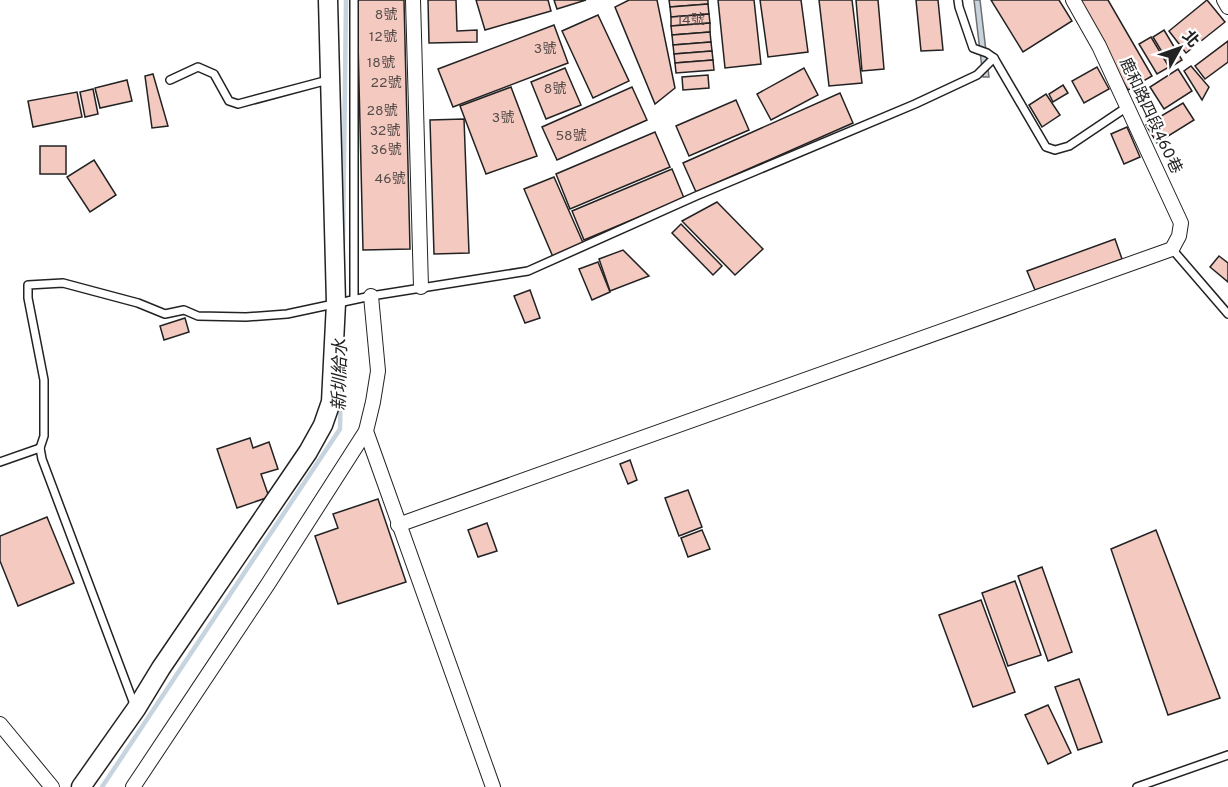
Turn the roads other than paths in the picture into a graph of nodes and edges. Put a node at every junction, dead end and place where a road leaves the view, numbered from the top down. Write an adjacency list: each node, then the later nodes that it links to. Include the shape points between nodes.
1 (328, 0): 9 (street)
2 (354, 0): 15 (lane)
3 (413, 0): 13 (street)
4 (958, 0): 8 (lane, via 973,48)
5 (1073, 0): 11 (street, 鹿和路四段460巷)
6 (1224, 0): 7 (street)
7 (1228, 7)
8 (994, 58): 11 (lane, via 1046,147 1055,150 1069,146); 13 (lane, via 977,75 915,104 528,271)
9 (330, 79): 10 (lane, via 238,104 229,101 214,74 198,67); 15 (street)
10 (170, 80)
11 (1128, 106): 12 (street, 鹿和路四段460巷, via 1181,223)
12 (1172, 249): 16 (lane); 20 (street)
13 (421, 287): 14 (lane)
14 (371, 296): 15 (lane); 17 (street, via 378,371)
15 (345, 301): 18 (lane, via 287,314 198,316 184,310 165,314 63,283 28,285 44,380 44,436); 21 (street, via 331,402 323,425)
16 (1228, 314)
17 (366, 431): 20 (street); 26 (street)
18 (40, 448): 19 (lane); 21 (lane)
19 (0, 462)
20 (398, 525): 27 (street)
21 (136, 709): 25 (street)
22 (0, 724): 24 (street)
23 (1228, 755): 28 (lane)
24 (52, 787)
25 (81, 787)
26 (133, 787)
27 (493, 787)
28 (1137, 787)

